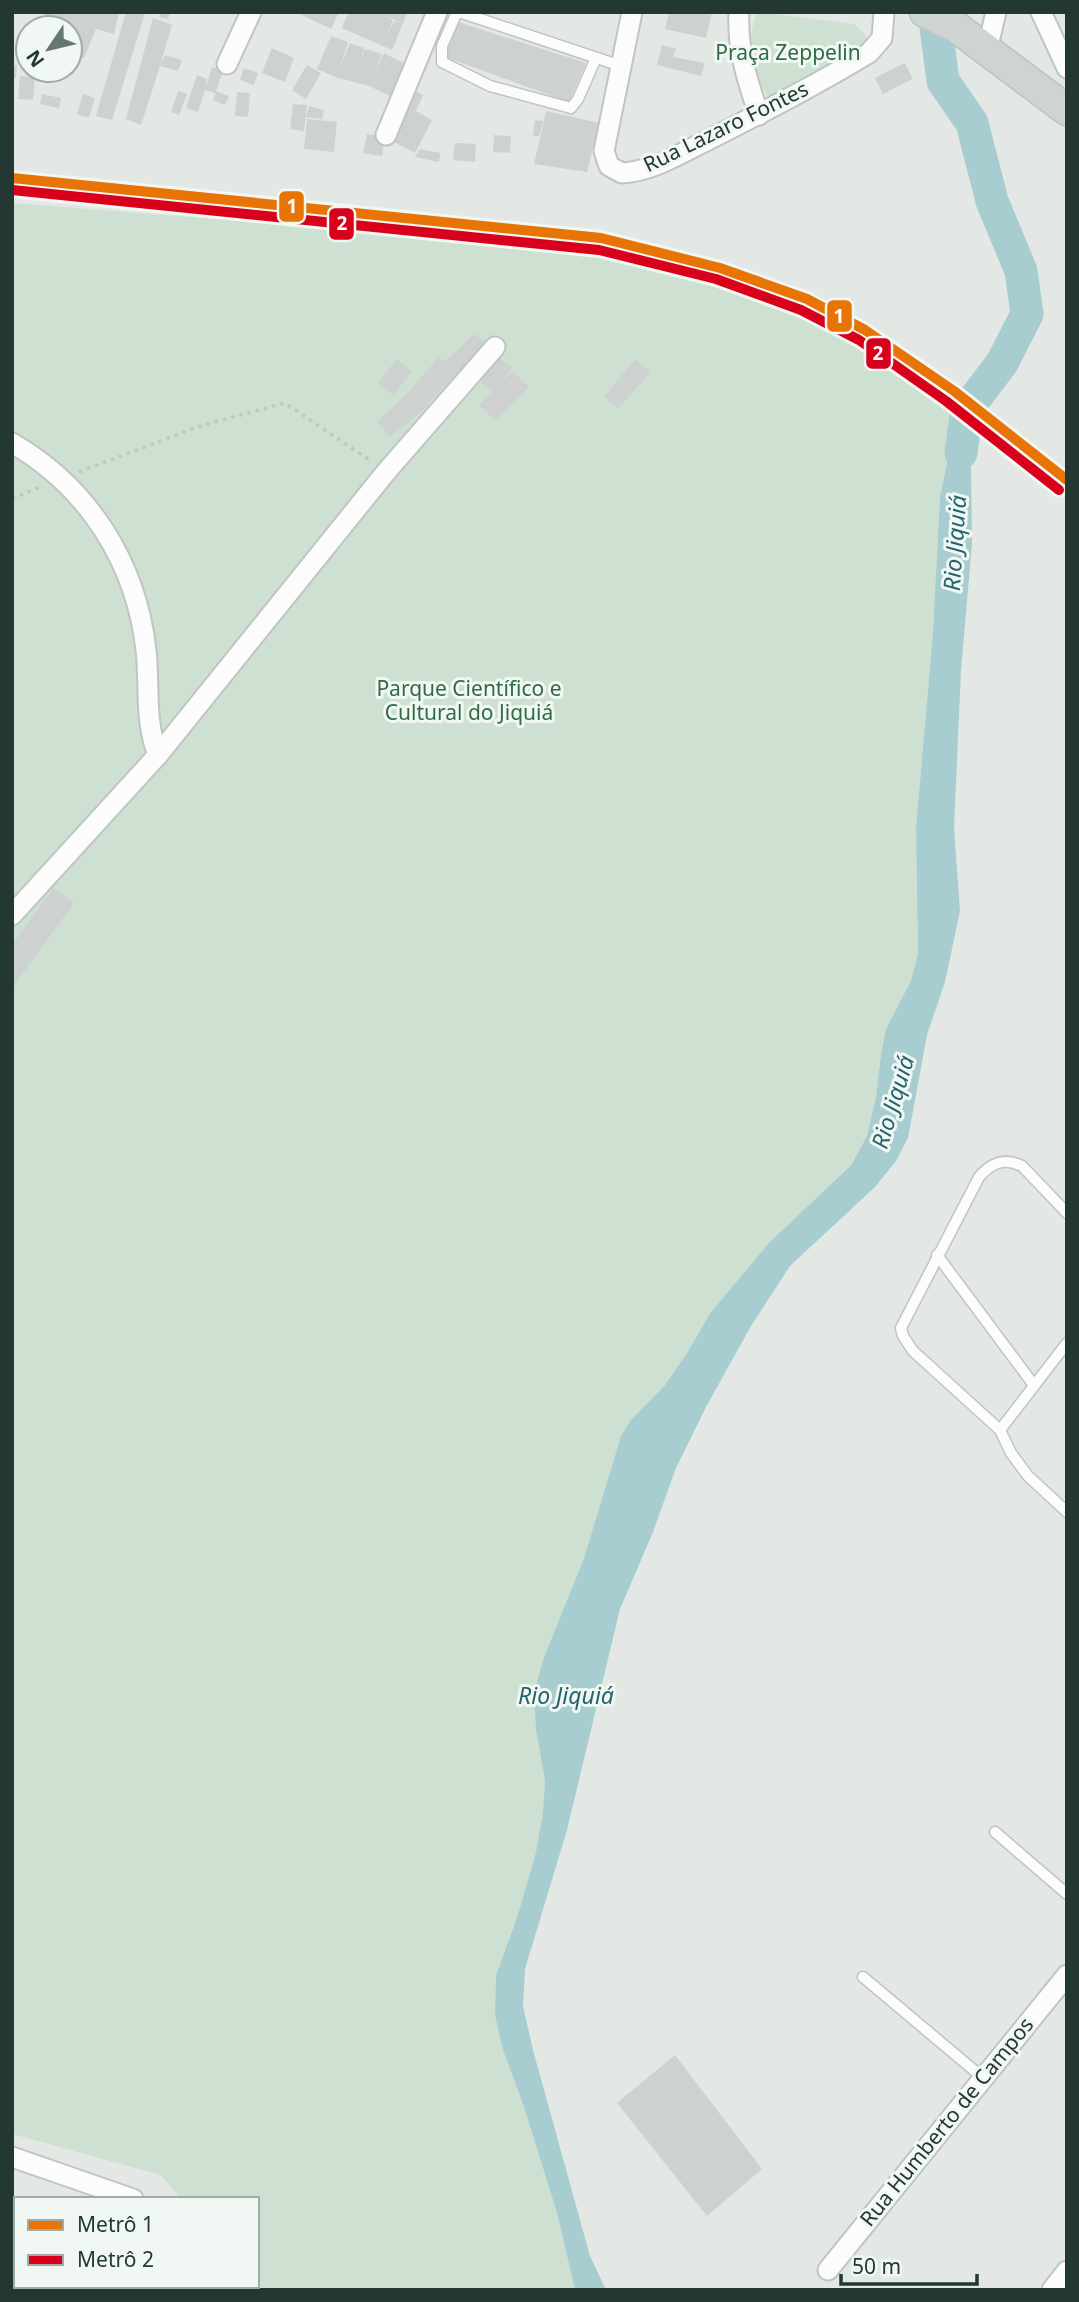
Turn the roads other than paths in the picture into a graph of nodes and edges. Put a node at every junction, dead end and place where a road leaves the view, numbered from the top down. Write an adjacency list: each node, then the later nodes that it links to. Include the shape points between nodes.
1 (437, 12): 17 (street)
2 (458, 12): 11 (lane); 11 (lane, via 442,46 442,62 490,86 571,108)
3 (632, 12): 13 (street)
4 (739, 12): 16 (street, via 744,70)
5 (884, 12): 16 (street, Rua Lazaro Fontes, via 882,38 869,53)
6 (925, 12): 10 (main road)
7 (996, 12): 10 (street)
8 (1041, 12): 14 (street)
9 (247, 14): 12 (street)
10 (988, 50): 15 (main road)
11 (596, 58): 13 (lane)
12 (227, 64)
13 (621, 66): 16 (street, Rua Lazaro Fontes, via 604,150 609,166 622,173 668,160)
14 (1067, 68)
15 (1067, 110)
16 (759, 114)
17 (386, 135)
18 (495, 347): 20 (street, via 386,472)
19 (12, 443): 20 (street, via 62,478 104,529 129,579 146,650 151,738)
20 (158, 755): 21 (street)
21 (12, 915)
22 (1067, 1213): 23 (lane, via 1022,1166 1002,1160 979,1177)
23 (937, 1255): 25 (lane); 26 (lane, via 902,1322 903,1336)
24 (1067, 1343): 25 (lane)
25 (1034, 1384): 26 (lane)
26 (1000, 1430): 27 (lane, via 1023,1470)
27 (1067, 1512)
28 (995, 1832): 29 (lane)
29 (1067, 1894)
30 (1067, 1975): 32 (street, Rua Humberto de Campos)
31 (863, 1977): 32 (lane)
32 (982, 2077): 35 (street, Rua Humberto de Campos)
33 (12, 2157): 34 (street)
34 (127, 2197)
35 (828, 2270)
36 (1067, 2271): 37 (street)
37 (1052, 2290)

